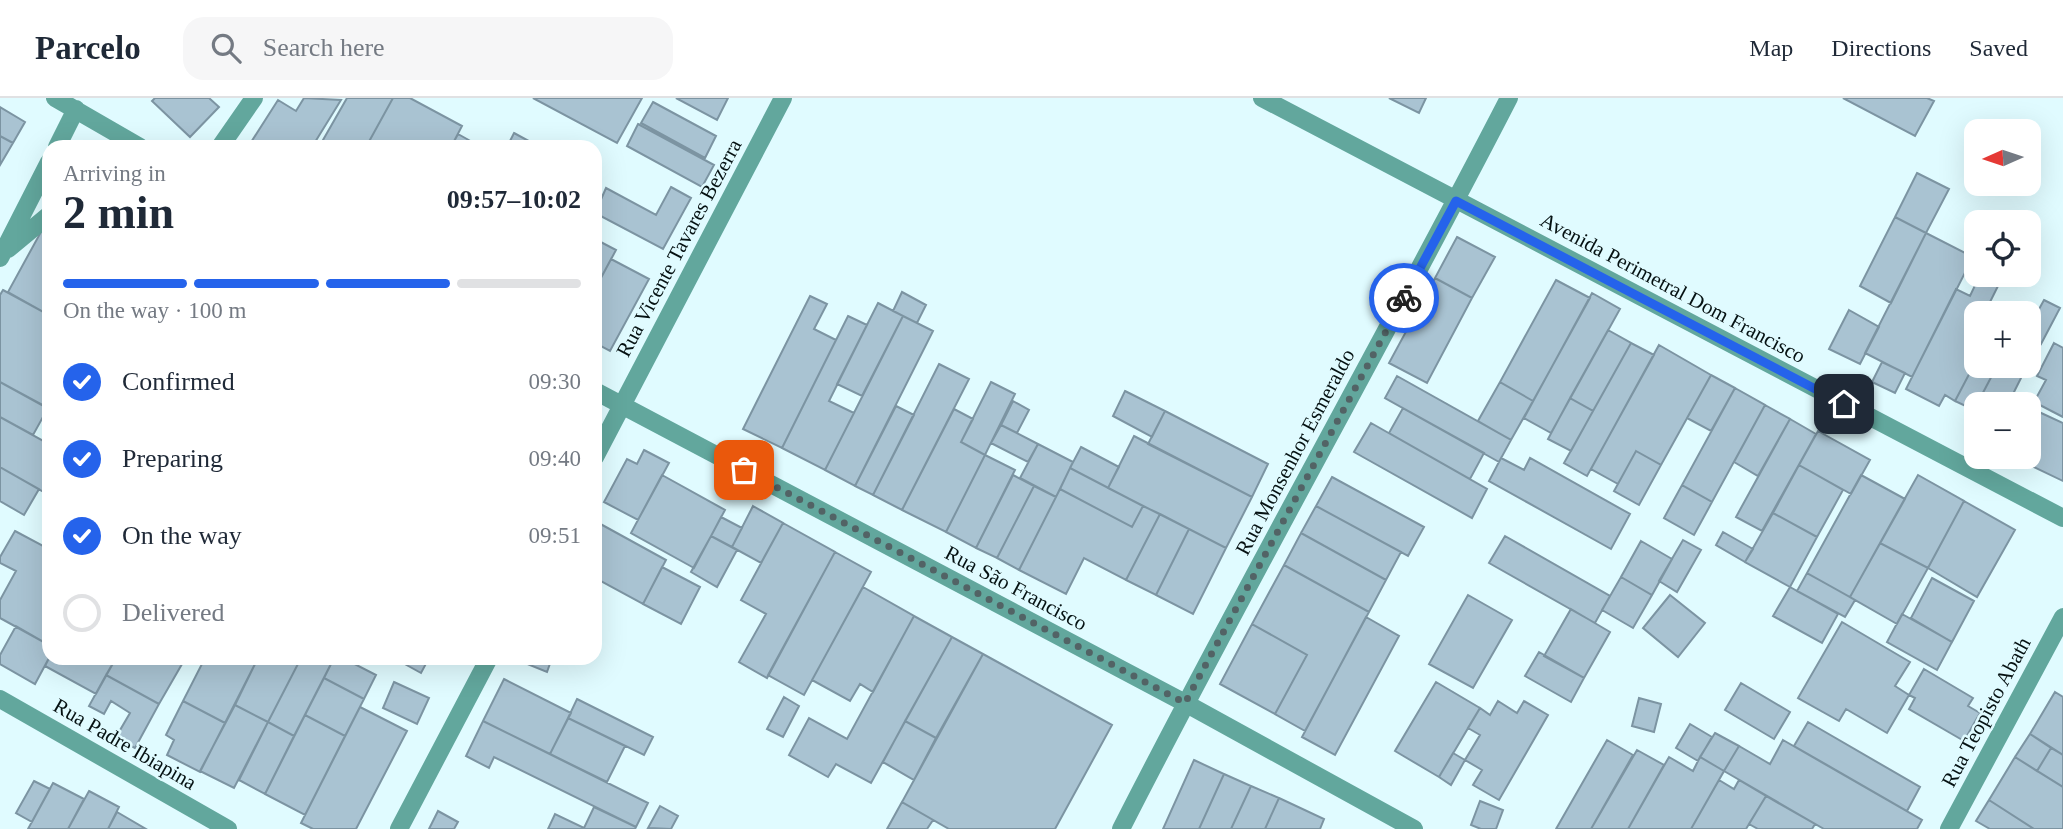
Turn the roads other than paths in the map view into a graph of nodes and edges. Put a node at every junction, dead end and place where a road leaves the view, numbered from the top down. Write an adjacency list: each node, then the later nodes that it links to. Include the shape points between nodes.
1 (55, 98): 6 (street)
2 (254, 98): 9 (street)
3 (783, 98): 15 (street, Rua Vicente Tavares Bezerra)
4 (1262, 98): 11 (street, Avenida Perimetral Dom Francisco)
5 (1509, 98): 11 (street, Rua Monsenhor Esmeraldo)
6 (76, 109): 7 (street); 8 (street)
7 (60, 140)
8 (126, 140)
9 (225, 140)
10 (42, 176): 13 (street)
11 (1456, 201): 17 (street, Avenida Perimetral Dom Francisco); 21 (street, Rua Monsenhor Esmeraldo)
12 (42, 221): 13 (street)
13 (1, 256)
14 (602, 395): 15 (street, Rua São Francisco)
15 (622, 405): 16 (street, Rua Vicente Tavares Bezerra); 21 (street, Rua São Francisco)
16 (602, 444)
17 (2063, 518)
18 (2063, 617): 26 (street, Rua Teopisto Abath)
19 (485, 665): 23 (street)
20 (0, 699): 22 (street, Rua Padre Ibiapina)
21 (1185, 703): 24 (street, Rua Monsenhor Esmeraldo); 25 (street, Rua São Francisco)
22 (228, 829)
23 (399, 829)
24 (1121, 829)
25 (1414, 829)
26 (1949, 829)

